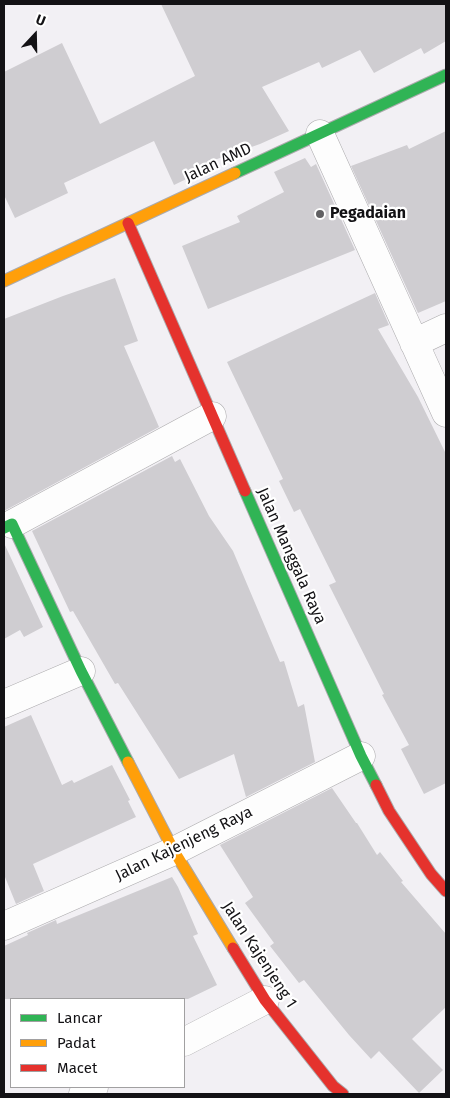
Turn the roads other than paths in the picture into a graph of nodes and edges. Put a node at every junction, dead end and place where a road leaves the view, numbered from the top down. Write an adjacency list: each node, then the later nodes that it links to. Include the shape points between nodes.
1 (446, 75): 2 (street, Jalan AMD)
2 (320, 134): 3 (street, Jalan AMD); 6 (street)
3 (128, 223): 4 (street, Jalan AMD); 8 (street, Jalan Manggala Raya)
4 (4, 281)
5 (446, 328): 6 (street)
6 (414, 343): 7 (street)
7 (446, 413)
8 (212, 416): 9 (street); 12 (street, Jalan Manggala Raya)
9 (8, 526): 10 (street, Jalan Kajenjeng 1)
10 (81, 670): 11 (street); 13 (street, Jalan Kajenjeng 1)
11 (4, 704)
12 (361, 756): 13 (street, Jalan Kajenjeng Raya); 14 (street, Jalan Manggala Raya, via 389,812)
13 (174, 851): 15 (street, Jalan Kajenjeng Raya); 16 (street, Jalan Kajenjeng 1)
14 (446, 891)
15 (4, 926)
16 (265, 1000): 17 (street); 18 (street, Jalan Kajenjeng 1, via 333,1086)
17 (185, 1041)
18 (343, 1094)

